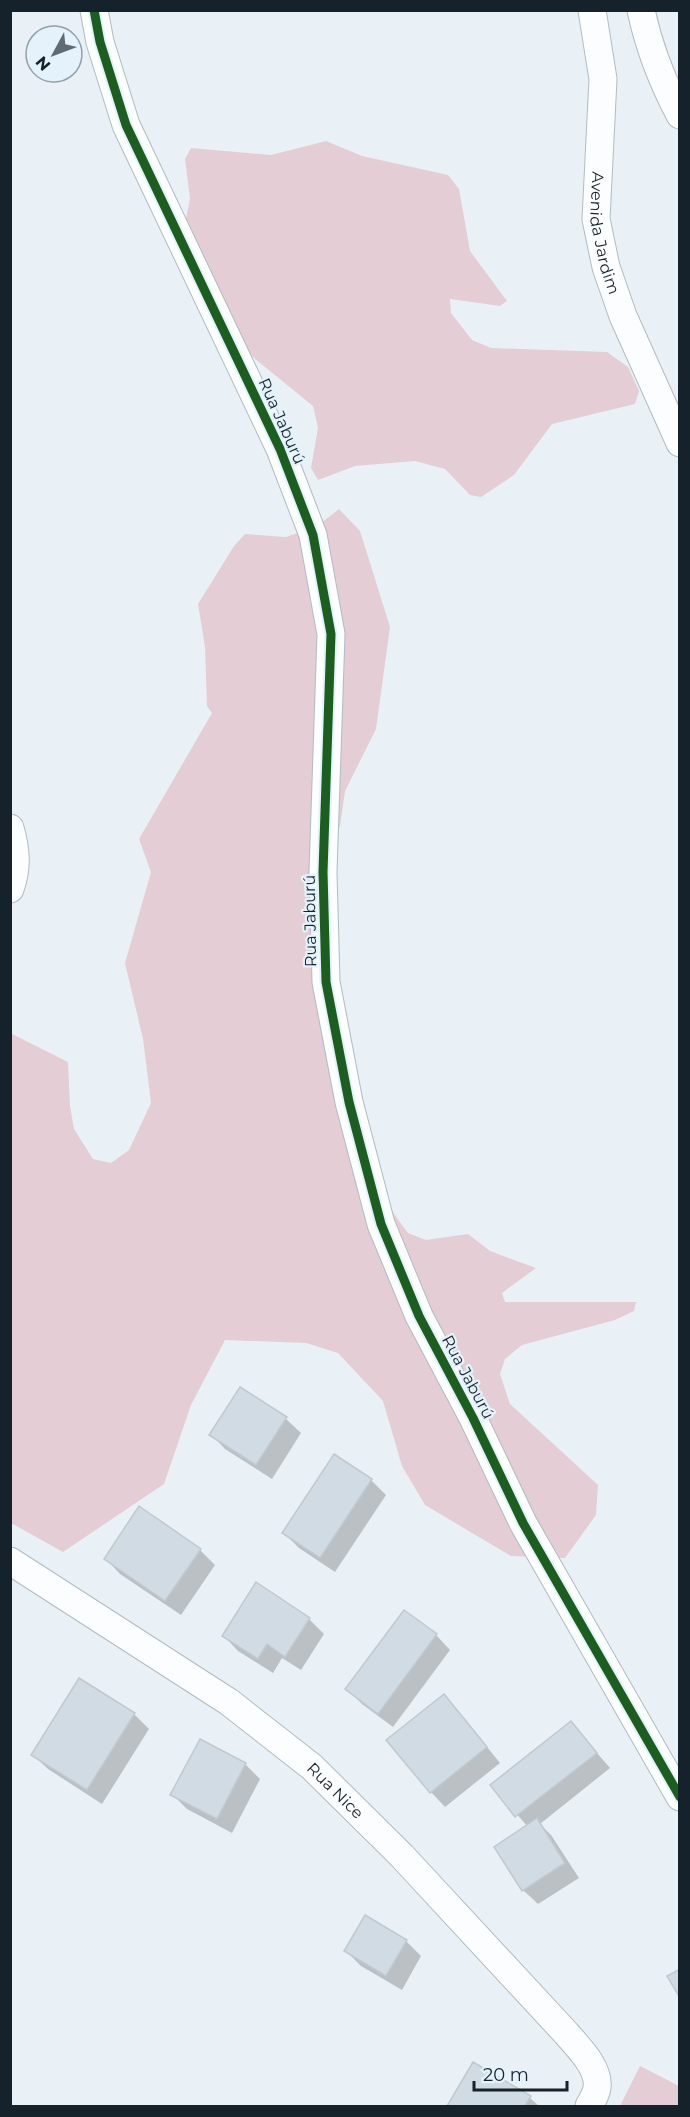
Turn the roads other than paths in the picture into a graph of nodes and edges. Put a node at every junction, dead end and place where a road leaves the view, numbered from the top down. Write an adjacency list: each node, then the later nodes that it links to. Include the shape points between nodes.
1 (94, 10): 9 (street, Rua Jaburú, via 126,125 280,449 313,535 331,634 323,872 326,982 349,1102 381,1224 419,1316 523,1523)
2 (592, 10): 5 (street, Avenida Jardim, via 603,78 596,219 606,267 623,316)
3 (641, 10): 4 (street, via 647,42)
4 (680, 114)
5 (680, 442)
6 (10, 828): 7 (street, via 16,851)
7 (10, 889)
8 (10, 1562): 10 (street, Rua Nice, via 229,1702 312,1767 402,1856 566,2033 589,2061 596,2077)
9 (680, 1797)
10 (593, 2097)

